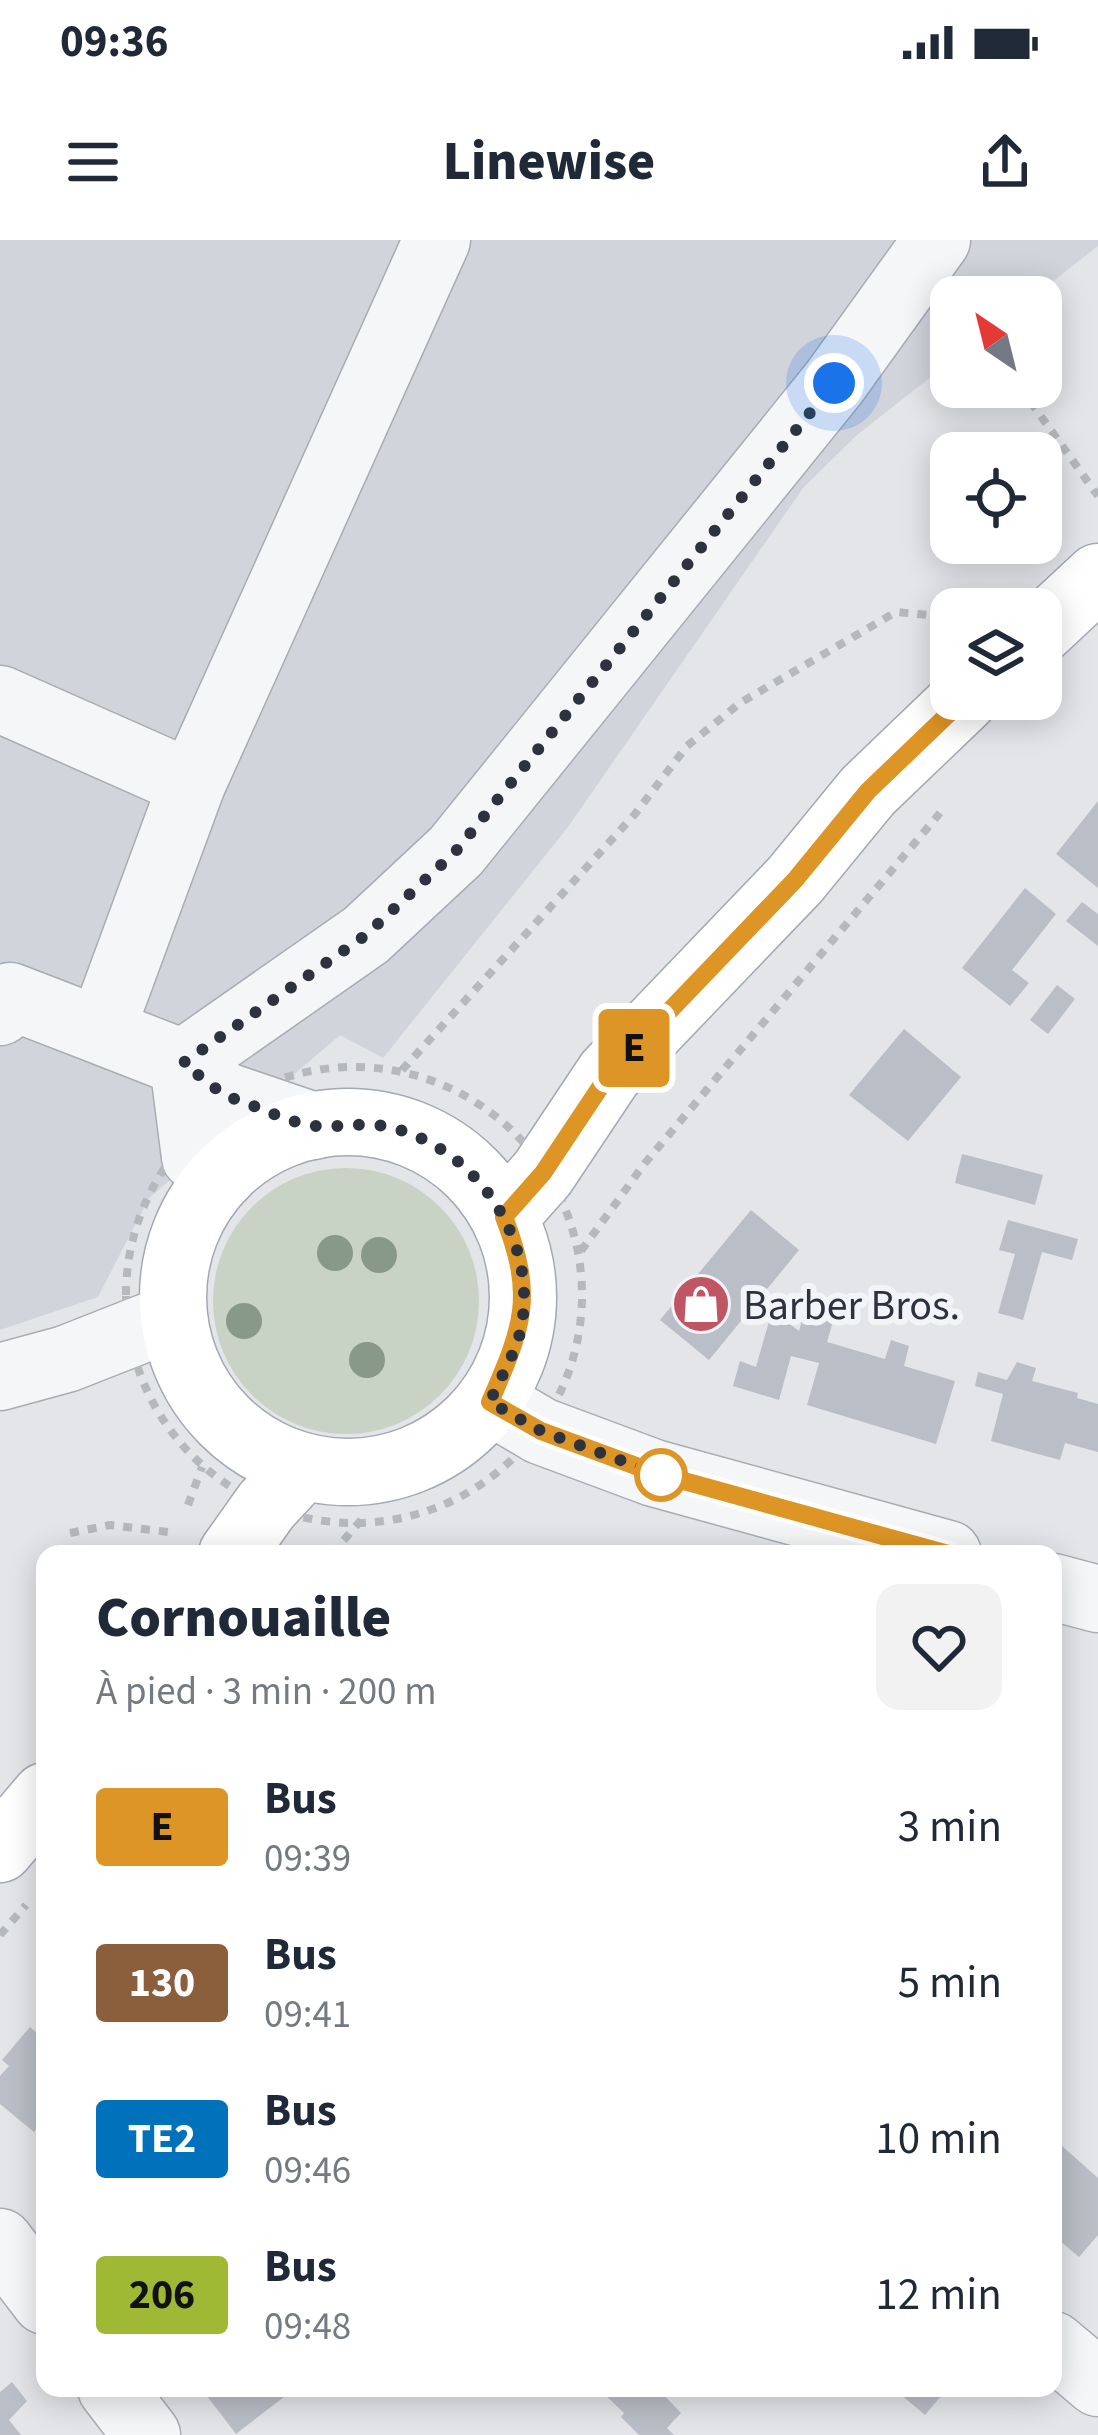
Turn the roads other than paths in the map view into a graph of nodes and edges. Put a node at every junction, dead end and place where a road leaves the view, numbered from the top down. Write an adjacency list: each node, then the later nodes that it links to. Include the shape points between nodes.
1 (437, 240): 7 (street)
2 (937, 240): 10 (street, via 834,383 456,851 366,935)
3 (1098, 577): 4 (main road)
4 (1062, 610)
5 (0, 699): 7 (street)
6 (978, 720): 11 (main road, via 868,791 795,880 609,1074)
7 (192, 784): 9 (street)
8 (3, 1001): 9 (street)
9 (101, 1031): 10 (street)
10 (208, 1118): 11 (main road, via 265,1144 314,1126 370,1124 424,1139 484,1185); 12 (main road, via 192,1216)
11 (524, 1195): 14 (main road)
12 (153, 1325): 13 (street); 15 (main road, via 215,1412 254,1447)
13 (0, 1377)
14 (515, 1416): 15 (main road, via 402,1463 343,1473); 16 (street, via 655,1473)
15 (267, 1509)
16 (914, 1545)
17 (1062, 1589): 18 (street)
18 (1098, 1599)
19 (36, 1807): 20 (main road)
20 (0, 1849)
21 (0, 2242): 22 (street)
22 (36, 2289)
23 (1062, 2353): 24 (street)
24 (1098, 2384)
25 (119, 2397): 26 (street)
26 (147, 2435)

